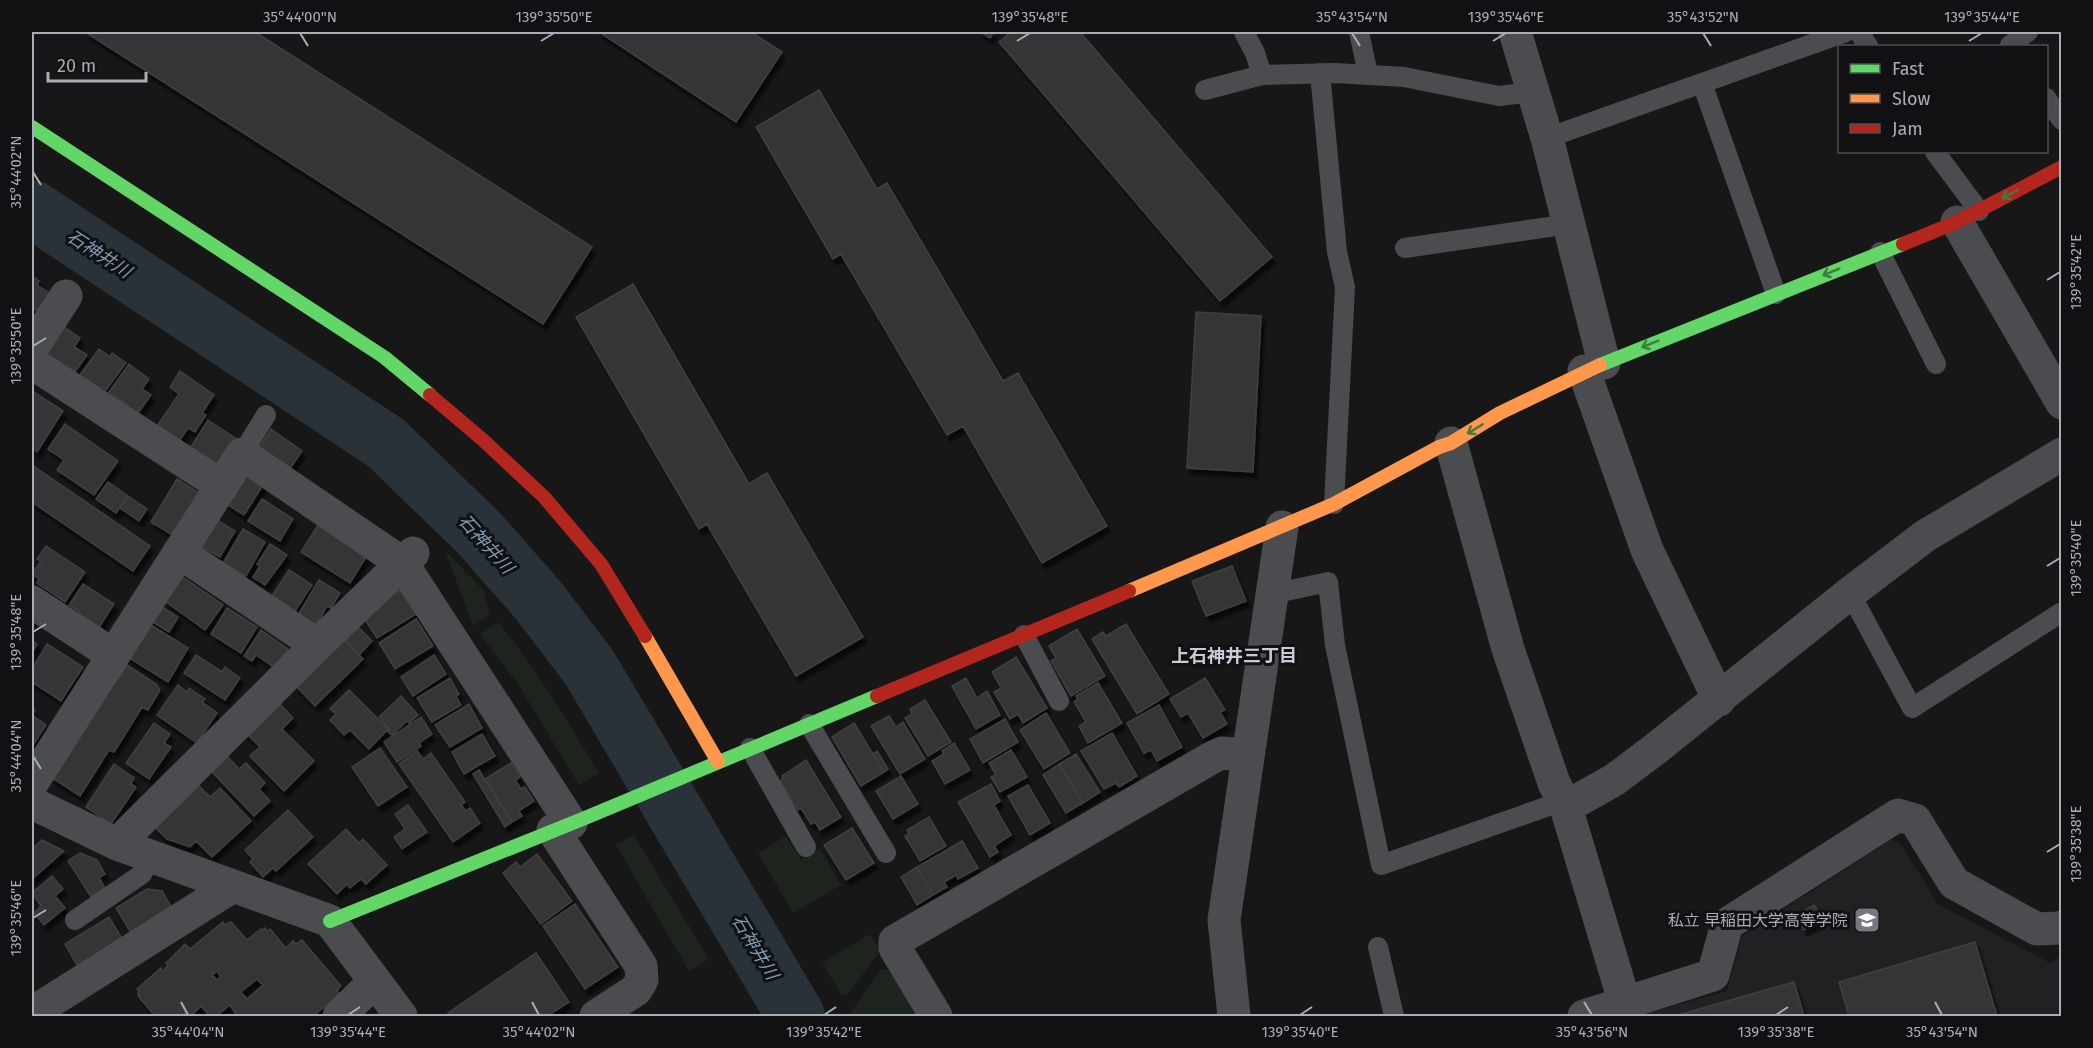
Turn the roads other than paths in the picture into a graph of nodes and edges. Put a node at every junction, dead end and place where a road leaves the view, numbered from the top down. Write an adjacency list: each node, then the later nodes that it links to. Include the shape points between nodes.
1 (1244, 32): 11 (lane)
2 (1359, 32): 10 (lane)
3 (1515, 32): 14 (street)
4 (1846, 32): 12 (lane)
5 (1859, 32): 8 (lane)
6 (2028, 32): 7 (lane)
7 (2007, 41)
8 (1867, 45)
9 (1320, 73): 10 (lane); 11 (lane); 37 (lane, via 1337,252 1345,287)
10 (1368, 74): 14 (lane, via 1404,77 1499,96)
11 (1262, 75): 13 (lane)
12 (1702, 83): 18 (lane); 25 (lane)
13 (1205, 90)
14 (1533, 92): 18 (street)
15 (2048, 101): 16 (lane)
16 (2061, 120)
17 (32, 127): 53 (street, via 384,357 483,440 544,497 601,564)
18 (1547, 138): 22 (street)
19 (1936, 153): 21 (lane)
20 (2061, 167): 21 (street, one-way to 21)
21 (1968, 216): 24 (street); 31 (street)
22 (1569, 224): 23 (lane); 30 (street)
23 (1405, 248)
24 (1880, 252): 25 (street, one-way to 25); 29 (lane)
25 (1776, 294): 30 (street, one-way to 30)
26 (66, 296): 27 (street)
27 (32, 348)
28 (32, 363): 36 (street)
29 (1936, 364)
30 (1594, 367): 33 (street, one-way to 33, via 1500,413); 48 (street, via 1647,550)
31 (2061, 403)
32 (266, 415): 34 (lane)
33 (1451, 443): 37 (street); 56 (street, via 1508,649)
34 (242, 454): 36 (street); 40 (street)
35 (2061, 454): 41 (street, via 1925,536)
36 (222, 486): 39 (street)
37 (1334, 504): 38 (street)
38 (1282, 527): 42 (street); 45 (street)
39 (179, 552): 46 (street); 47 (street)
40 (408, 558): 46 (street); 57 (street)
41 (1850, 593): 44 (lane, via 1912,708); 48 (street)
42 (1272, 594): 52 (street); 56 (lane, via 1328,582 1335,645 1381,865)
43 (32, 602): 47 (street)
44 (2061, 612)
45 (1024, 635): 49 (lane); 50 (street)
46 (317, 645): 58 (street)
47 (113, 656): 54 (street)
48 (1719, 700): 56 (street, via 1614,780)
49 (1059, 701)
50 (809, 724): 51 (street); 60 (lane)
51 (750, 748): 53 (street); 59 (lane)
52 (1247, 756): 73 (street, via 1222,753 1213,757 895,941 895,948); 74 (street, via 1224,920)
53 (718, 762): 57 (street)
54 (32, 783)
55 (32, 803): 58 (street)
56 (1564, 804): 68 (street)
57 (573, 823): 64 (street); 72 (street, via 641,966 642,980 636,990)
58 (117, 844): 61 (street)
59 (806, 847)
60 (886, 853)
61 (152, 857): 62 (street); 63 (lane, via 142,874)
62 (233, 886): 64 (street); 69 (street)
63 (75, 920)
64 (330, 921): 67 (street)
65 (2061, 927): 68 (street, via 2037,929 1954,883 1915,820 1898,815 1727,924 1713,975)
66 (1378, 947): 75 (lane)
67 (375, 981): 70 (street); 71 (street)
68 (1625, 1004): 76 (street)
69 (32, 1012)
70 (339, 1017)
71 (401, 1017)
72 (596, 1017)
73 (936, 1017)
74 (1234, 1017)
75 (1394, 1017)
76 (1584, 1017)

